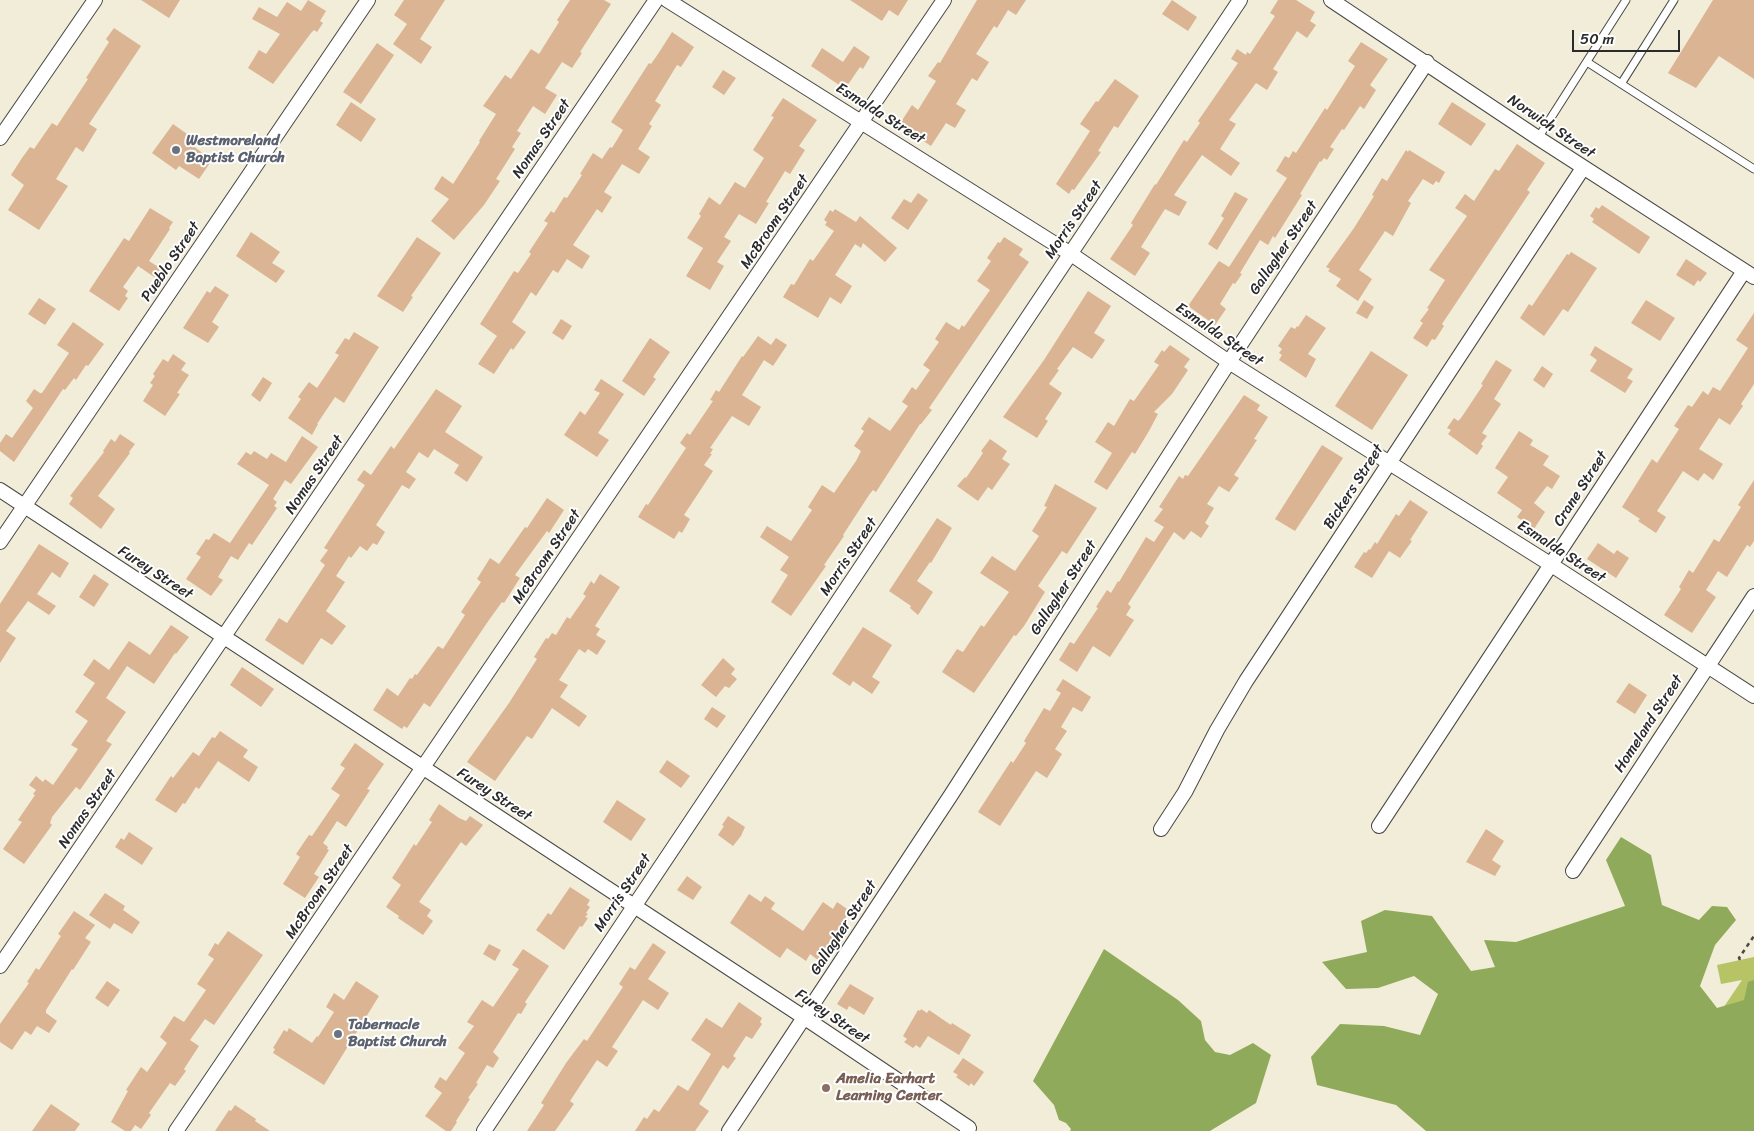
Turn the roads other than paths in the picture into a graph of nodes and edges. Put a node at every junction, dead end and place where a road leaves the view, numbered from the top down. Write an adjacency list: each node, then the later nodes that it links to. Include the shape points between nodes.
1 (95, 0): 14 (street)
2 (368, 0): 23 (street, Pueblo Street)
3 (656, 0): 27 (street, Nomas Street)
4 (667, 0): 13 (street, Esmalda Street)
5 (944, 0): 13 (street, McBroom Street)
6 (1240, 0): 18 (street, Morris Street)
7 (1331, 0): 10 (street, Norwich Street)
8 (1626, 0): 11 (lane)
9 (1674, 0): 12 (lane)
10 (1427, 62): 15 (street, Norwich Street); 20 (street, Gallagher Street)
11 (1586, 62): 12 (lane); 15 (lane)
12 (1621, 84): 17 (lane)
13 (862, 122): 18 (street, Esmalda Street); 30 (street, McBroom Street)
14 (0, 138)
15 (1538, 138): 16 (street, Norwich Street)
16 (1583, 168): 19 (street, Norwich Street); 21 (street, Bickers Street)
17 (1754, 169)
18 (1071, 254): 20 (street, Esmalda Street); 34 (street, Morris Street)
19 (1749, 274): 25 (street, Crane Street)
20 (1228, 362): 21 (street, Esmalda Street); 36 (street, Gallagher Street)
21 (1389, 463): 25 (street, Esmalda Street); 32 (street, Bickers Street, via 1246,682)
22 (0, 490): 23 (street, Furey Street)
23 (24, 506): 24 (street, Pueblo Street); 27 (street, Furey Street)
24 (0, 542)
25 (1550, 564): 28 (street, Esmalda Street); 31 (street, Crane Street)
26 (1754, 596): 28 (street, Homeland Street)
27 (224, 638): 30 (street, Furey Street); 35 (street, Nomas Street)
28 (1707, 666): 29 (street, Esmalda Street); 33 (street, Homeland Street)
29 (1754, 696)
30 (424, 768): 34 (street, Furey Street); 38 (street, McBroom Street)
31 (1379, 826)
32 (1161, 829)
33 (1573, 871)
34 (634, 906): 36 (street, Furey Street); 39 (street, Morris Street)
35 (0, 966)
36 (805, 1018): 37 (street, Furey Street); 40 (street, Gallagher Street)
37 (968, 1129)
38 (176, 1131)
39 (484, 1131)
40 (729, 1131)

